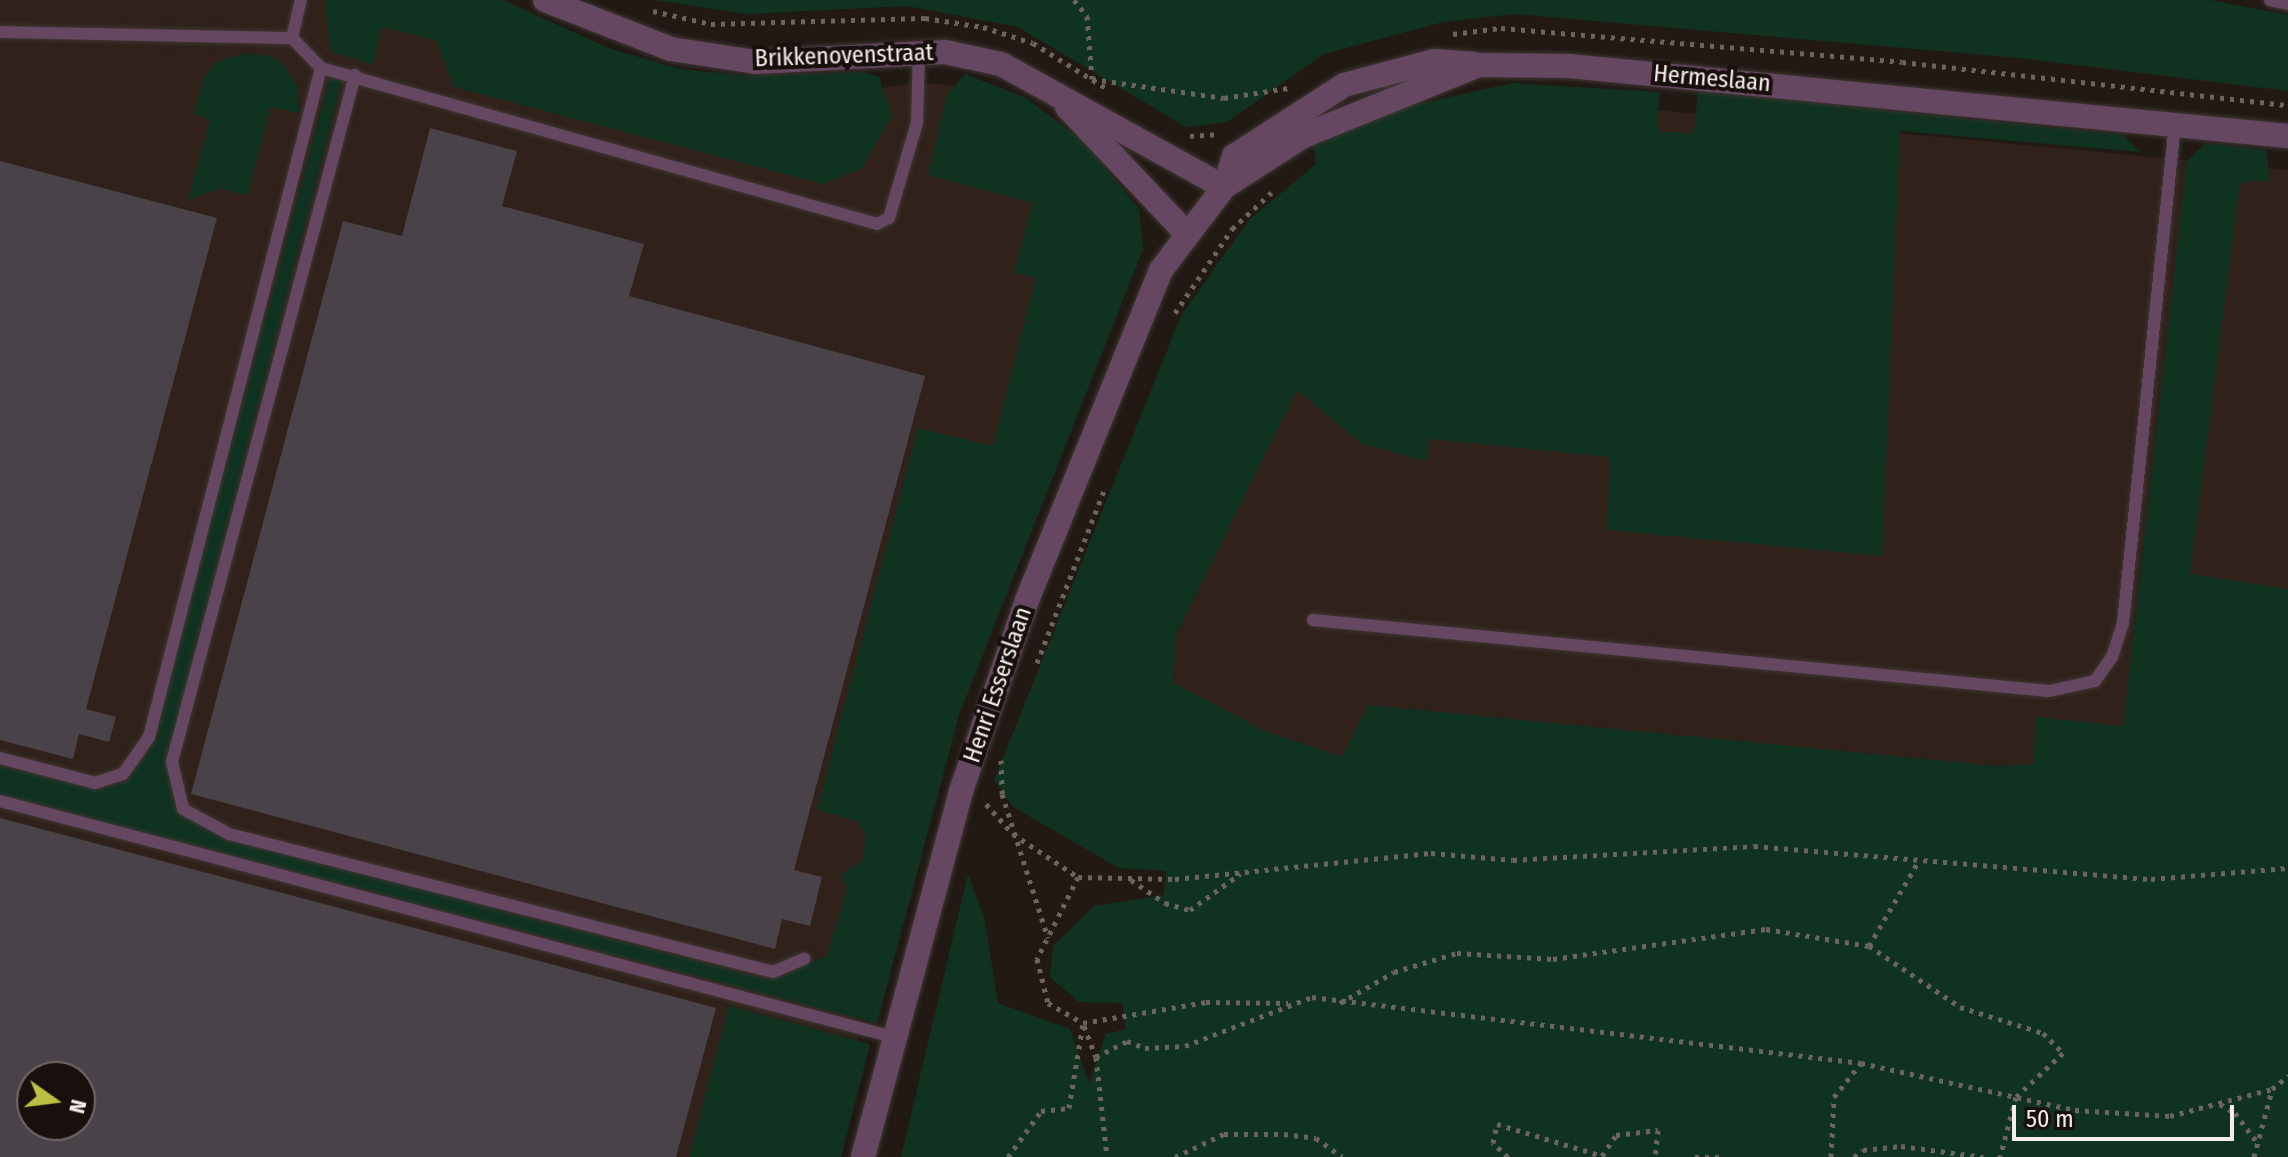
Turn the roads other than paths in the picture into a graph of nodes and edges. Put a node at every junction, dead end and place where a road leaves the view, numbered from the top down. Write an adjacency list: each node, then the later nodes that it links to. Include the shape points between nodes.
1 (301, 0): 6 (lane)
2 (545, 0): 7 (street, Brikkenovenstraat, via 671,49 756,62)
3 (2270, 0): 4 (lane)
4 (2288, 4)
5 (0, 32): 6 (lane)
6 (292, 38): 8 (lane)
7 (919, 53): 9 (lane, via 917,123 889,218 877,224); 10 (street, Brikkenovenstraat, via 945,52 1001,64)
8 (321, 68): 9 (lane); 16 (lane, via 149,737 123,774 95,783)
9 (355, 75): 18 (lane, via 172,762 183,809 229,834 773,972)
10 (1050, 89): 13 (street, Brikkenovenstraat); 14 (street, Brikkenovenstraat)
11 (2175, 124): 12 (street, Hermeslaan); 13 (street, Hermeslaan, via 1569,66 1434,61 1344,85 1234,156); 15 (lane, via 2123,623 2112,657 2095,681 2049,691)
12 (2288, 136)
13 (1224, 187): 14 (street)
14 (1186, 233): 19 (street, Henri Esserslaan, via 1161,270 1120,360 1027,600 961,791)
15 (1313, 620)
16 (0, 758)
17 (0, 801): 19 (lane)
18 (804, 959)
19 (893, 1037): 20 (street, Henri Esserslaan)
20 (863, 1157)

